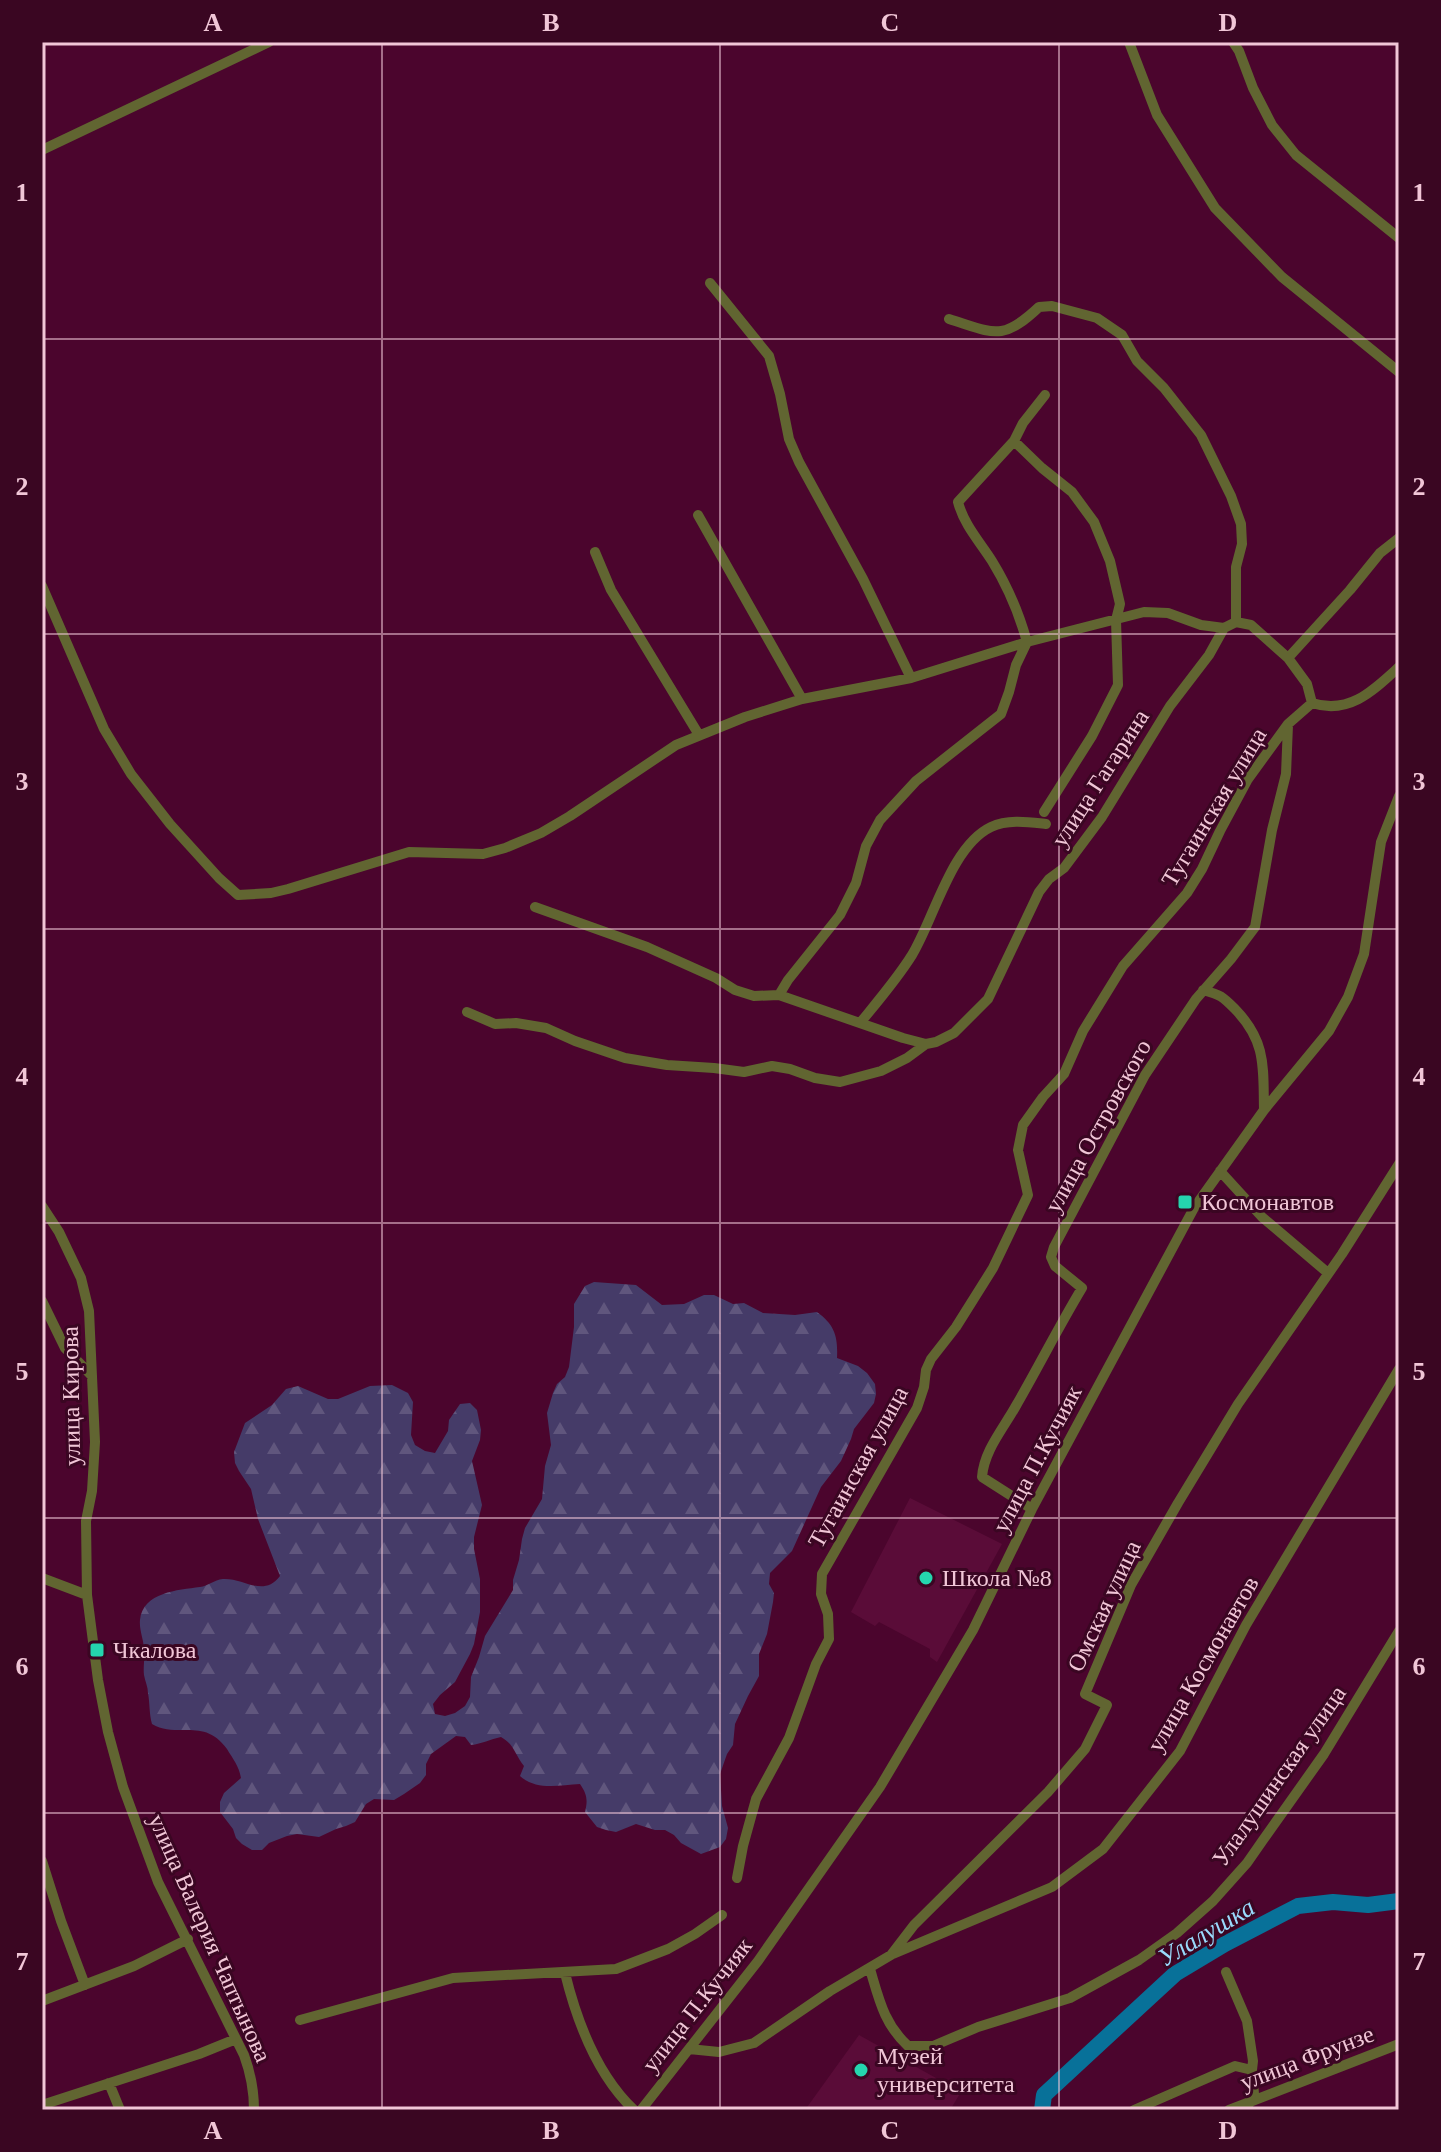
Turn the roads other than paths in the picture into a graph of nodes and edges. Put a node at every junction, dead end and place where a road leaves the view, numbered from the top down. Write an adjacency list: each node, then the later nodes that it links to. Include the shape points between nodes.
1 (269, 42): 4 (street)
2 (1129, 42): 8 (street, via 1157,115 1215,208 1282,277)
3 (1233, 42): 5 (street, via 1272,125 1296,155)
4 (42, 150)
5 (1398, 237)
6 (710, 283): 21 (street, via 769,356 799,462)
7 (949, 319): 16 (street, via 1002,332 1039,307 1052,306 1097,318 1122,335 1137,361 1201,435 1231,496 1242,544 1236,567)
8 (1399, 372)
9 (1045, 395): 10 (street)
10 (1014, 441): 15 (street, via 1072,492 1094,522 1117,590); 18 (street, via 958,502 1006,586)
11 (698, 515): 22 (street)
12 (1399, 538): 19 (street)
13 (595, 552): 25 (street, via 611,590)
14 (42, 586): 25 (street, via 104,729 131,774 238,895 288,889 409,852 483,854 505,848 541,833)
15 (1116, 620): 17 (street, via 1144,612 1168,613); 18 (street); 27 (street, via 1118,685)
16 (1236, 622): 17 (street); 19 (street, via 1251,625)
17 (1224, 628): 34 (street, улица Гагарина, via 1102,817 1039,892 988,999 954,1033)
18 (1027, 642): 21 (street); 31 (street, via 1001,714 916,781 880,820 840,915)
19 (1288, 658): 23 (street, via 1307,684)
20 (1399, 667): 23 (street, via 1357,701 1325,707)
21 (911, 678): 22 (street)
22 (802, 699): 25 (street)
23 (1312, 703): 24 (street, Тугаинская улица)
24 (1288, 724): 30 (street, улица Островского, via 1286,774 1255,927); 48 (street, Тугаинская улица, via 1248,779 1187,893 1123,966 1064,1074 1023,1125 1018,1150 1028,1195 993,1268 931,1359 917,1408 822,1574 829,1639 789,1738 756,1799)
25 (699, 735)
26 (1399, 796): 35 (street, улица П.Кучияк, via 1381,842 1364,954 1348,997 1329,1031)
27 (1044, 812)
28 (1046, 824): 33 (street, via 1021,821 992,827 971,842 941,890 913,953)
29 (535, 907): 31 (street, via 647,947 735,990)
30 (1203, 990): 35 (street, via 1221,995 1259,1042); 43 (street, улица Островского, via 1145,1075 1054,1247 1055,1266 1082,1288 983,1461 982,1477)
31 (779, 995): 33 (street)
32 (467, 1012): 34 (street, улица Гагарина, via 495,1024 546,1028 625,1058 744,1072 772,1066 840,1082 881,1071)
33 (860, 1023): 34 (street)
34 (926, 1044)
35 (1264, 1110): 37 (street, улица П.Кучияк)
36 (1399, 1164): 39 (street, Омская улица)
37 (1220, 1171): 39 (street, via 1262,1217); 43 (street, улица П.Кучияк, via 1194,1208)
38 (42, 1206): 42 (street, улица Кирова, via 81,1278 89,1311)
39 (1328, 1273): 51 (street, Омская улица, via 1238,1404 1131,1585 1085,1694 1107,1705 1085,1749)
40 (42, 1301): 42 (street, via 65,1348)
41 (1399, 1369): 51 (street, улица Космонавтов, via 1246,1625 1180,1751 1103,1849 1052,1887)
42 (92, 1376): 45 (street, улица Кирова, via 95,1442 86,1521)
43 (1032, 1509): 60 (street, улица П.Кучияк, via 973,1630 880,1787)
44 (42, 1578): 45 (street)
45 (87, 1595): 50 (street, улица Валерия Чаптынова, via 98,1680 123,1787 158,1882)
46 (1399, 1631): 52 (street, Улалушинская улица, via 1324,1754 1247,1863 1213,1901 1139,1960 1070,1998 933,2046 908,2046 895,2034)
47 (42, 1861): 55 (street)
48 (737, 1878)
49 (722, 1915): 54 (street, via 668,1949 616,1969)
50 (188, 1939): 55 (street); 58 (street, улица Валерия Чаптынова)
51 (891, 1955): 52 (street, Омская улица)
52 (870, 1969): 60 (street, Омская улица, via 754,2043 719,2052)
53 (1226, 1972): 61 (street, via 1247,2021)
54 (565, 1973): 57 (street, via 453,1978); 67 (street, via 596,2061)
55 (85, 1985): 56 (street)
56 (42, 2001)
57 (300, 2020)
58 (236, 2039): 62 (street); 66 (street, улица Валерия Чаптынова, via 251,2074)
59 (1399, 2044): 64 (street, улица Фрунзе)
60 (689, 2049): 68 (street, улица П.Кучияк)
61 (1252, 2070): 64 (street, via 1254,2094); 69 (street, via 1235,2066)
62 (109, 2083): 63 (street); 65 (street)
63 (42, 2105)
64 (1249, 2105): 70 (street, улица Фрунзе)
65 (120, 2110)
66 (254, 2110)
67 (634, 2110)
68 (641, 2110)
69 (1134, 2110)
70 (1229, 2110)

